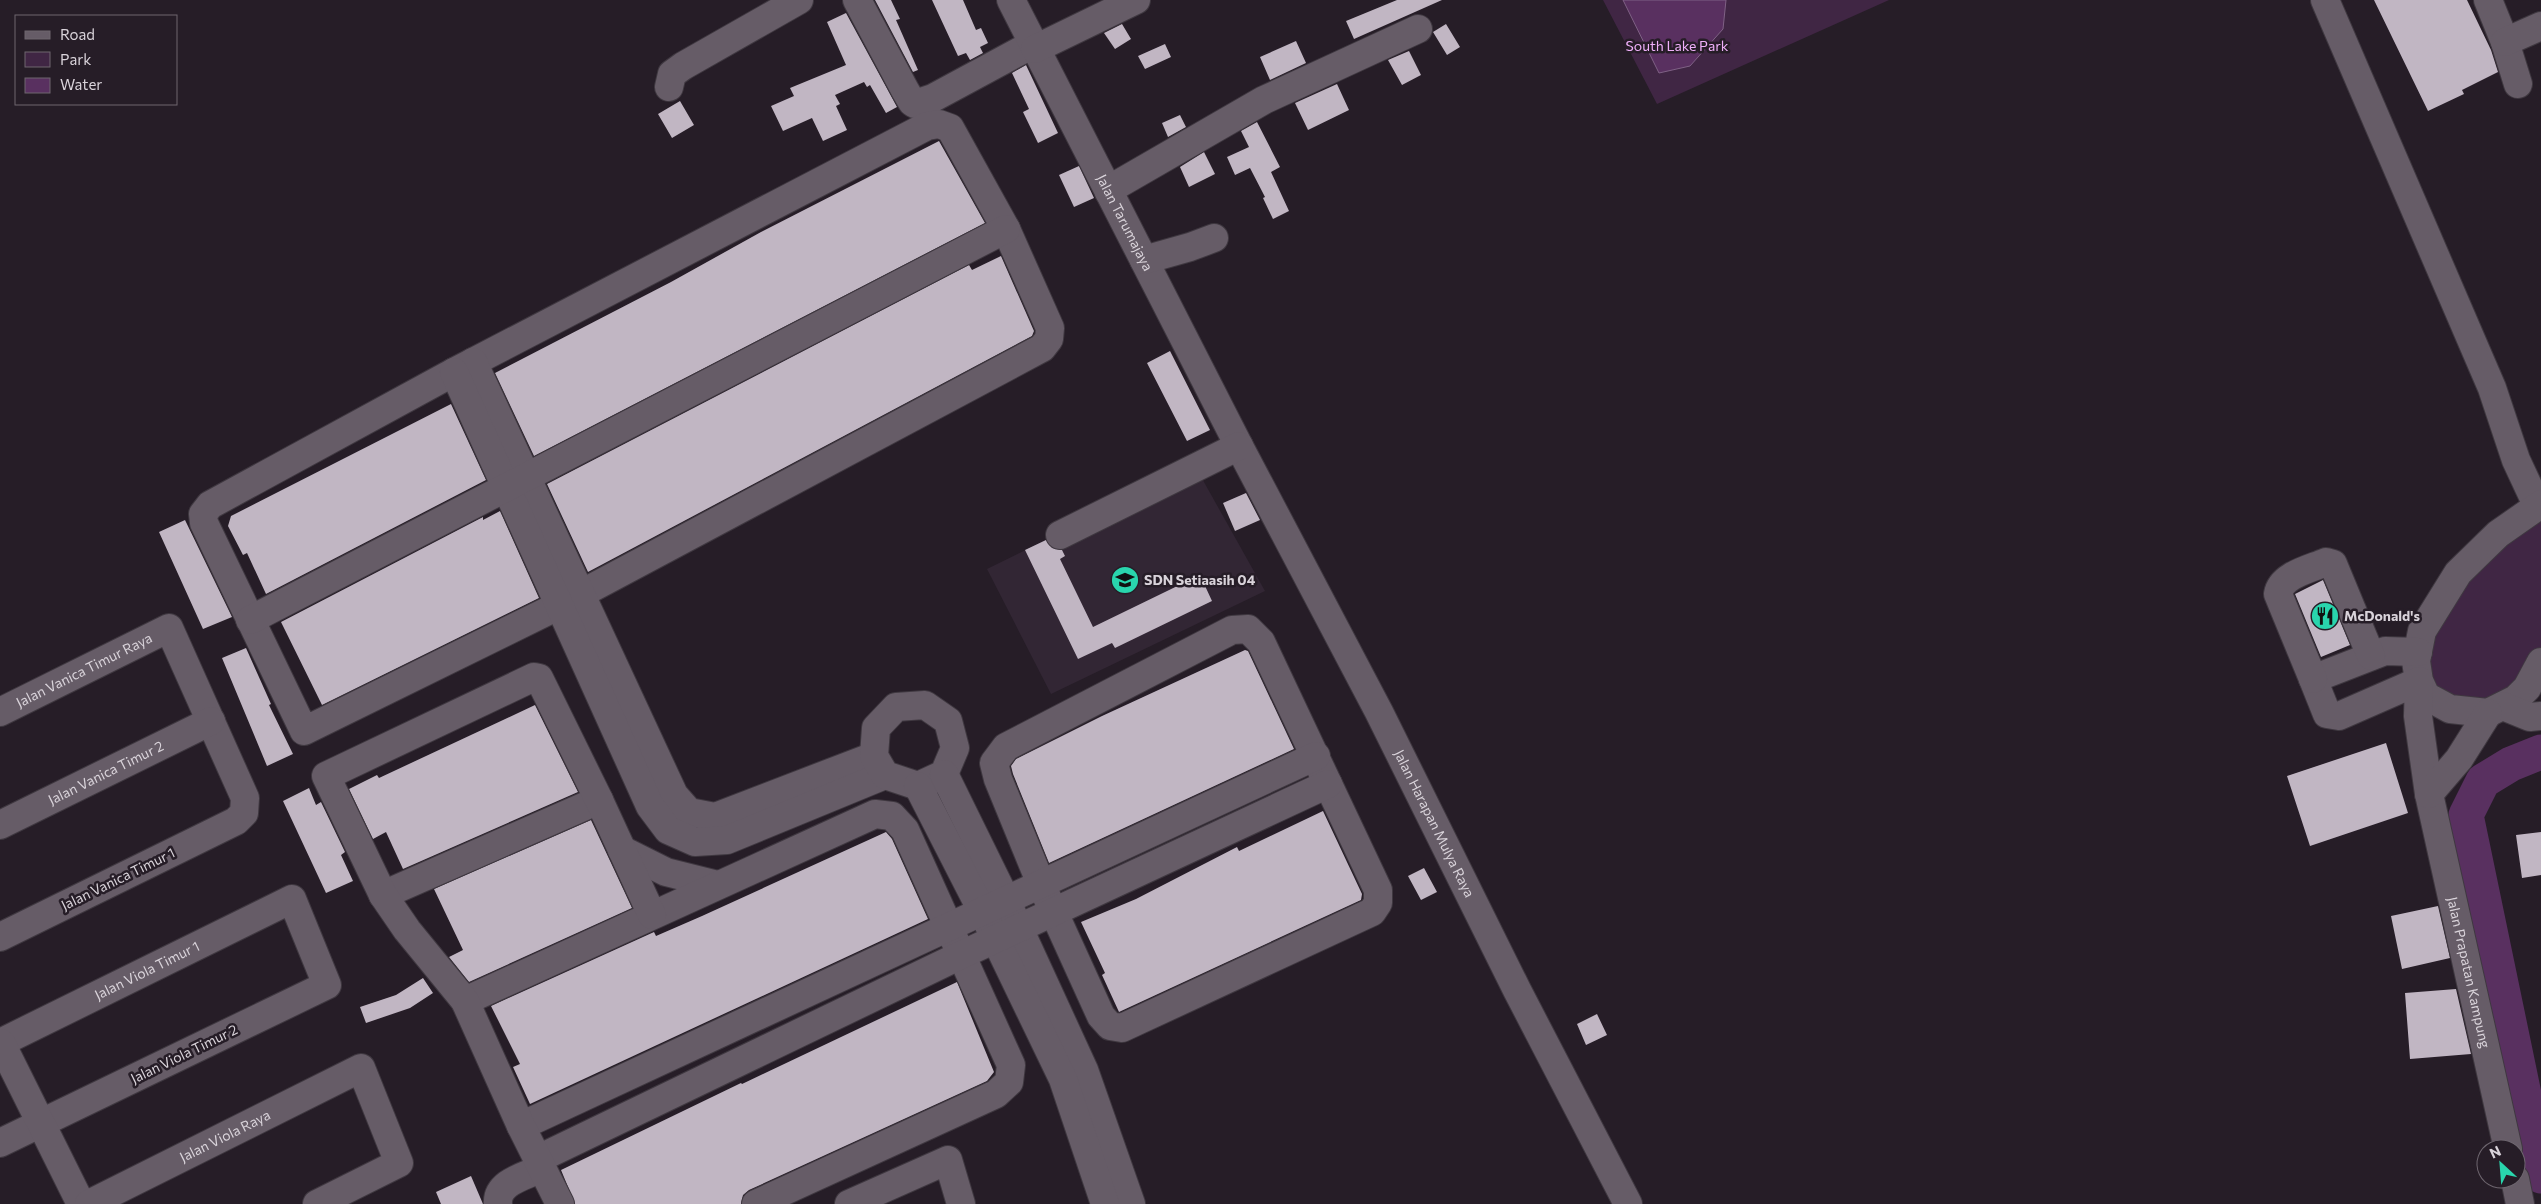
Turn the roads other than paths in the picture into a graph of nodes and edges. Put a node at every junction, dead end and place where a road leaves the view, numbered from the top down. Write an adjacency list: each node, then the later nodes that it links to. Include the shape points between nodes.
1 (799, 0): 12 (street, via 683,66 672,74)
2 (857, 0): 10 (street, via 904,90 915,104)
3 (1011, 0): 10 (street, Jalan Tarumajaya)
4 (1136, 0): 10 (street)
5 (2325, 0): 20 (street, via 2492,388 2516,460)
6 (2488, 0): 9 (street)
7 (2541, 26): 9 (street)
8 (1418, 29): 13 (street, via 1264,100)
9 (2505, 42): 11 (street)
10 (1040, 45): 13 (street, Jalan Tarumajaya)
11 (2518, 84)
12 (669, 87)
13 (1112, 189): 16 (street, Jalan Tarumajaya)
14 (1006, 228): 17 (street, via 950,128 939,124 927,126); 19 (street); 22 (street, via 1050,328 1049,339 1042,348)
15 (1214, 238): 16 (street)
16 (1153, 258): 18 (street, Jalan Tarumajaya)
17 (464, 367): 19 (street); 23 (street, via 210,505 203,514 204,523)
18 (1239, 446): 21 (street); 72 (street, Jalan Harapan Mulya Raya, via 1379,712)
19 (516, 482): 22 (street); 23 (street)
20 (2539, 504): 24 (street, Jalan Prapatan Kampung, via 2498,534 2458,573 2422,632)
21 (1060, 535)
22 (570, 599): 23 (street, via 304,731); 34 (street, via 674,795 689,812 715,817)
23 (250, 620)
24 (2418, 652): 25 (street, via 2385,651); 28 (street, Jalan Prapatan Kampung)
25 (2371, 656): 27 (street); 27 (street, via 2333,564 2326,562 2284,580 2278,594)
26 (2541, 662): 29 (street, via 2528,688)
27 (2313, 679): 28 (street, via 2327,714 2333,716)
28 (2419, 680): 29 (street, via 2426,696 2450,709); 38 (street, Jalan Prapatan Kampung, via 2418,716)
29 (2496, 710): 31 (street); 38 (street)
30 (0, 712): 32 (street, Jalan Vanica Timur Raya, via 169,628)
31 (2541, 716)
32 (210, 721): 40 (street, Jalan Vanica Timur 2); 51 (street, Jalan Vanica Timur 1, via 245,798 244,813 236,821)
33 (1316, 756): 36 (street); 42 (street); 42 (street, via 1261,642 1248,629 1232,630 1006,747 994,763 998,779)
34 (879, 765): 35 (street, via 876,728 896,708 924,705 948,721 955,748); 37 (street)
35 (944, 774): 37 (street); 46 (street)
36 (1328, 784): 47 (street); 47 (street, via 1378,890 1378,903 1372,912 1122,1028 1110,1026 1101,1016)
37 (918, 786): 46 (street)
38 (2429, 794): 58 (street, Jalan Prapatan Kampung)
39 (599, 800): 41 (street); 44 (street); 44 (street, via 542,682 534,677 326,776)
40 (0, 825)
41 (622, 850): 43 (street, via 666,872); 48 (street)
42 (1041, 884): 46 (street); 47 (street)
43 (718, 886): 48 (street); 49 (street, via 875,814 892,816 905,830)
44 (382, 895): 53 (street)
45 (292, 899): 54 (street, Jalan Viola Timur 1); 56 (street, Jalan Viola Timur 2, via 327,985)
46 (994, 906): 49 (street); 50 (street)
47 (1054, 912): 50 (street)
48 (652, 916): 53 (street)
49 (949, 927): 52 (street); 57 (street)
50 (1008, 934): 52 (street); 55 (street)
51 (0, 937)
52 (962, 955): 60 (street); 67 (street, via 1011,1065 1009,1082 996,1094)
53 (465, 1001): 57 (street)
54 (1, 1043): 56 (street)
55 (1073, 1074): 70 (street); 71 (street)
56 (41, 1123): 59 (street, Jalan Viola Timur 2); 62 (street)
57 (521, 1126): 60 (street)
58 (2506, 1139)
59 (0, 1143)
60 (540, 1163): 65 (street, via 502,1187); 66 (street)
61 (2517, 1189): 73 (street)
62 (81, 1204)
63 (89, 1204): 64 (street, Jalan Viola Raya, via 361,1068 399,1163)
64 (317, 1204)
65 (498, 1204)
66 (560, 1204)
67 (756, 1204)
68 (849, 1204): 69 (street, via 948,1160)
69 (961, 1204)
70 (1105, 1204)
71 (1131, 1204)
72 (1628, 1204)
73 (2520, 1204)

